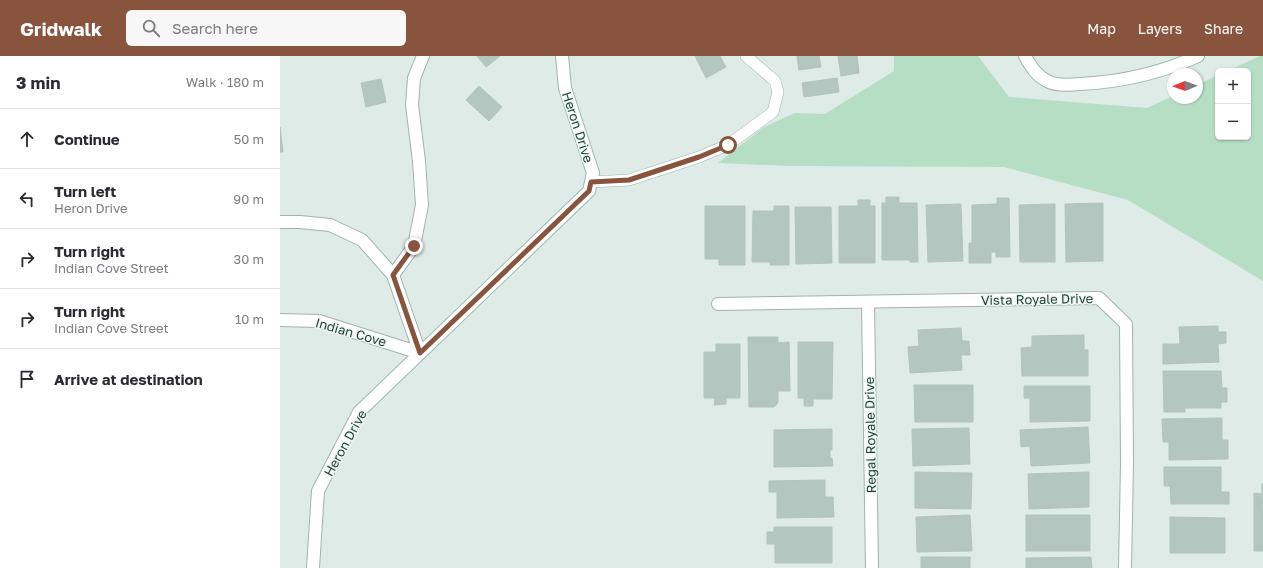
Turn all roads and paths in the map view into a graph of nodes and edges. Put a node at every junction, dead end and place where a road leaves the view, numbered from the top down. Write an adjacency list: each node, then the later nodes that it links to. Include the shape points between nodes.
1 (423, 56): 8 (street, via 414,78 412,105 422,205 414,246)
2 (562, 56): 6 (street, Heron Drive, via 565,88 593,173)
3 (746, 56): 6 (lane, via 775,81 778,92 773,112 728,145 699,157 629,180)
4 (1025, 56): 5 (street, via 1034,72 1048,82 1067,85 1106,82 1149,74)
5 (1198, 56)
6 (591, 182): 12 (street, Heron Drive, via 589,191)
7 (280, 222): 8 (street, via 330,225 362,240)
8 (393, 275): 12 (street)
9 (868, 302): 10 (street, Vista Royale Drive); 14 (street, Regal Royale Drive); 15 (street, Vista Royale Drive, via 1099,298 1126,324)
10 (718, 304)
11 (280, 320): 12 (street, Indian Cove, via 319,320)
12 (420, 353): 13 (street, Heron Drive, via 359,412 318,492)
13 (313, 568)
14 (872, 568)
15 (1125, 568)

